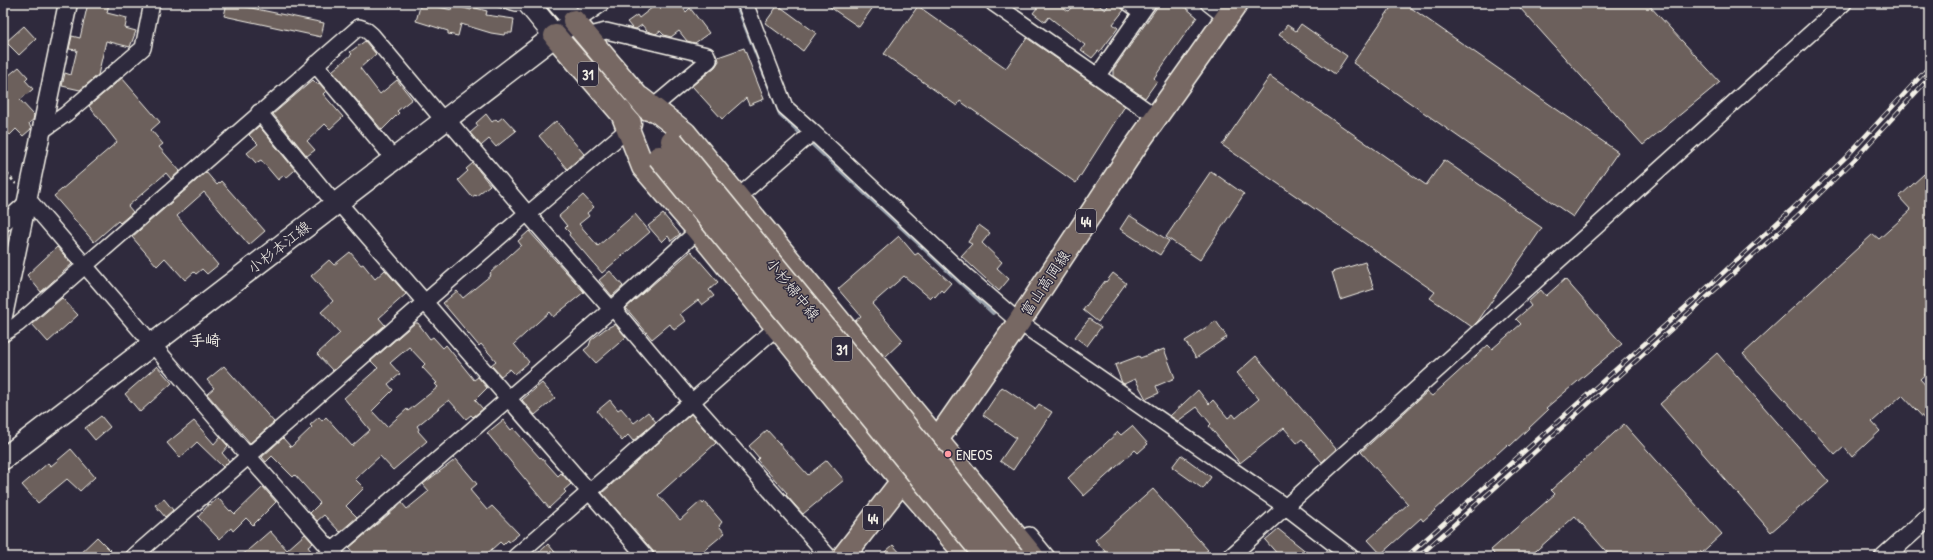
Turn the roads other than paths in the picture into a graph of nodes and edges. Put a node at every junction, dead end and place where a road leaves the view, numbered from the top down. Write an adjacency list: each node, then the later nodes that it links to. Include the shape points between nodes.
1 (68, 3): 23 (street)
2 (152, 3): 23 (street, via 143,48 66,114)
3 (500, 3): 11 (lane, via 516,7)
4 (558, 3): 14 (main road)
5 (600, 3): 14 (street)
6 (745, 3): 24 (street, via 785,107)
7 (993, 3): 17 (street)
8 (1129, 3): 12 (street)
9 (1208, 3): 13 (street)
10 (1844, 3): 49 (street)
11 (529, 5): 15 (main road)
12 (1145, 7): 17 (street)
13 (1232, 11): 20 (main road, 富山高岡線 / 44)
14 (580, 29): 15 (main road, 小杉本江線); 18 (main road, 小杉婦中線 / 31); 18 (street, via 606,31 707,54 709,60)
15 (555, 36): 21 (main road, 小杉本江線); 22 (main road, 小杉婦中線 / 31)
16 (315, 64): 19 (street); 21 (street, via 359,27 365,29); 26 (street)
17 (1098, 75): 20 (street)
18 (646, 103): 25 (main road, 小杉婦中線 / 31); 27 (main road, 31, via 685,133)
19 (259, 112): 29 (street); 33 (street)
20 (1156, 117): 37 (main road, 富山高岡線 / 44)
21 (445, 120): 26 (main road, 小杉本江線); 30 (street)
22 (624, 120): 25 (main road, 小杉婦中線 / 31); 30 (street); 32 (main road, 31, via 643,167)
23 (42, 131): 28 (street)
24 (813, 132): 27 (street); 37 (street, via 966,276)
25 (666, 149): 57 (main road, 小杉婦中線 / 31, bridge); 58 (main road, 小杉婦中線 / 31, bridge)
26 (394, 159): 29 (main road, 小杉本江線)
27 (737, 198): 32 (lane); 43 (main road, 31)
28 (27, 201): 31 (street); 33 (street); 36 (street)
29 (336, 203): 34 (street); 40 (main road, 小杉本江線)
30 (528, 214): 34 (street); 35 (street)
31 (3, 224)
32 (697, 229): 35 (street); 38 (main road, 31)
33 (84, 265): 39 (street, via 18,324); 40 (street)
34 (426, 302): 41 (street); 44 (street)
35 (612, 309): 41 (street); 42 (street)
36 (3, 316)
37 (1019, 322): 43 (main road, 富山高岡線 / 44); 49 (street)
38 (777, 327): 42 (street); 46 (main road, 31)
39 (3, 334)
40 (152, 345): 44 (street); 45 (main road, 小杉本江線)
41 (507, 399): 48 (street); 52 (street)
42 (692, 402): 48 (street); 53 (street)
43 (937, 440): 46 (main road, 富山高岡線 / 44); 47 (main road, 31)
44 (249, 457): 52 (street); 54 (street)
45 (3, 459)
46 (902, 481): 51 (main road, 31); 53 (main road, 富山高岡線 / 44)
47 (979, 491): 59 (main road, 31); 60 (street, via 992,495 1002,503)
48 (589, 492): 55 (street); 56 (street)
49 (1286, 506): 61 (street); 62 (street)
50 (1930, 516): 63 (street)
51 (963, 554)
52 (331, 555)
53 (841, 556)
54 (133, 557)
55 (515, 557)
56 (646, 557)
57 (986, 557)
58 (1013, 557)
59 (1033, 557)
60 (1047, 557)
61 (1230, 557)
62 (1351, 557)
63 (1884, 557)

